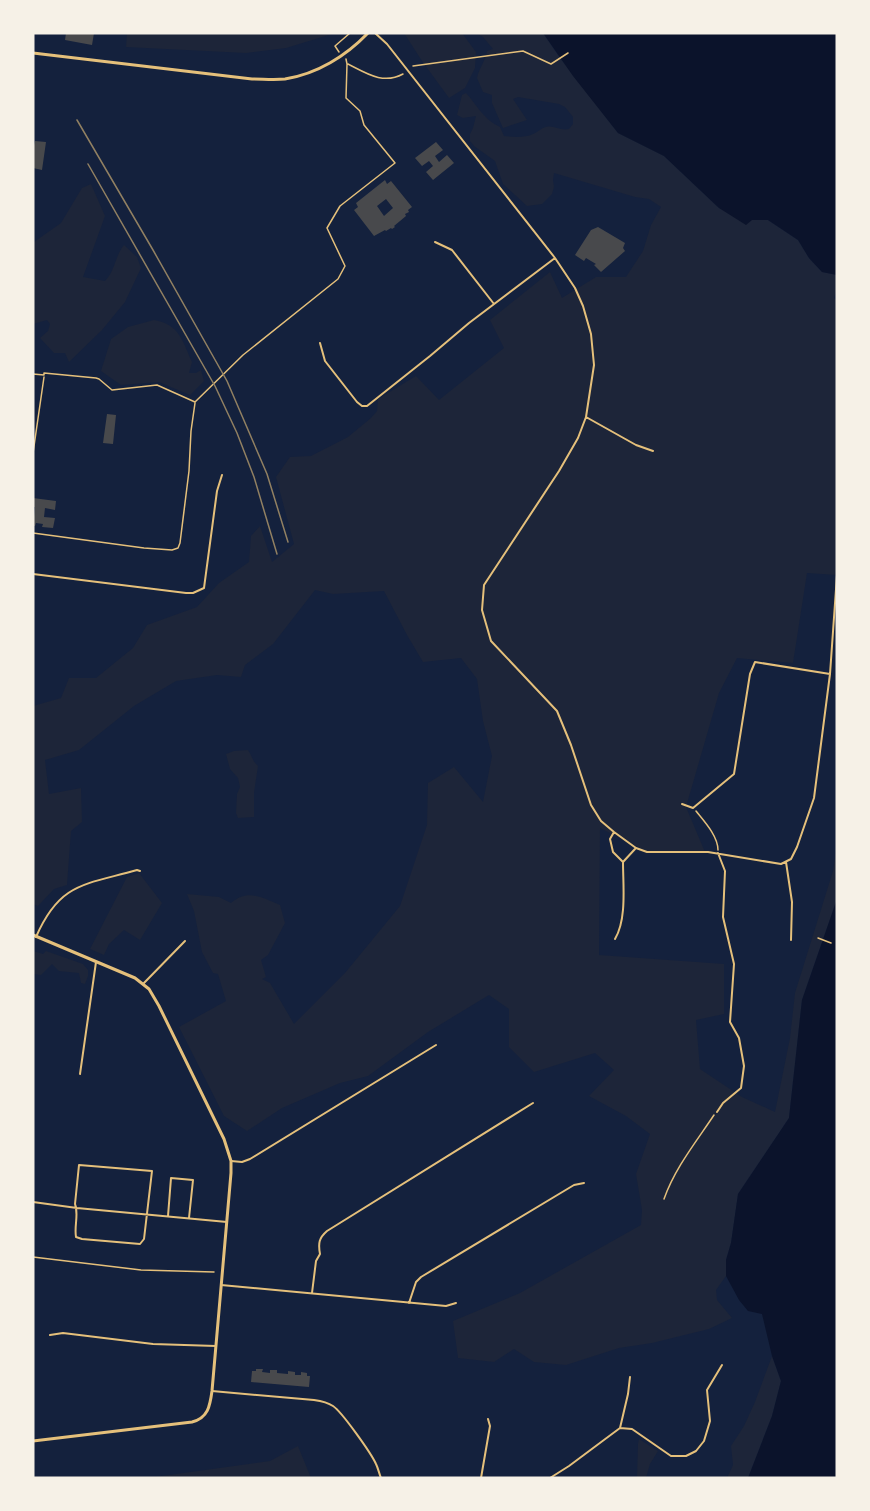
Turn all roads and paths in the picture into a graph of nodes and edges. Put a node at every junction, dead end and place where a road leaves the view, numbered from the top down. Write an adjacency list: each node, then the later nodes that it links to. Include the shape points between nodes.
1 (350, 33): 4 (path, via 335,46)
2 (368, 33): 5 (street, via 329,64 285,79 252,79)
3 (375, 33): 12 (street)
4 (340, 52)
5 (33, 53)
6 (567, 53): 9 (path, via 551,64 523,51)
7 (346, 59): 8 (path)
8 (347, 63): 10 (path, via 370,76 387,79); 17 (path, via 346,98 360,111 364,125 395,163 340,206 327,228 345,266 338,279 243,355)
9 (413, 66)
10 (403, 74)
11 (435, 242): 13 (street, via 452,250)
12 (555, 258): 13 (street); 18 (street, via 575,288 591,334 594,364)
13 (495, 304): 14 (street, via 367,406 357,402 325,361)
14 (320, 343)
15 (33, 374): 16 (path)
16 (44, 375): 17 (path, via 96,378 112,390 157,385); 20 (path)
17 (195, 402): 22 (path, via 178,548 155,549)
18 (586, 417): 19 (street); 28 (street, via 559,471 484,585 482,610 491,641 557,711 591,805)
19 (652, 451)
20 (33, 453)
21 (222, 474): 23 (street, via 204,588 186,593)
22 (33, 533)
23 (33, 574)
24 (837, 575): 25 (street)
25 (830, 674): 27 (street, via 755,662 734,774); 32 (street, via 814,798 797,847)
26 (682, 804): 27 (street)
27 (693, 808): 30 (path, via 709,828)
28 (614, 832): 29 (street); 31 (street, via 609,838 613,852)
29 (636, 848): 30 (street, via 647,852); 31 (street)
30 (718, 853): 32 (street); 45 (street, via 725,871 723,917 734,964 730,1022 739,1038 744,1066 741,1088)
31 (623, 862): 36 (street, via 623,904)
32 (786, 862): 38 (street, via 792,902)
33 (140, 871): 34 (street, via 80,885 57,901)
34 (34, 936): 40 (street)
35 (818, 938): 39 (path)
36 (615, 939)
37 (185, 940): 41 (street)
38 (791, 940)
39 (831, 944)
40 (96, 962): 41 (street); 43 (street)
41 (143, 984): 46 (street, via 159,1006)
42 (436, 1045): 46 (street, via 250,1158)
43 (80, 1074)
44 (533, 1103): 58 (street, via 327,1231 318,1245 320,1254)
45 (717, 1112): 48 (path, via 685,1158)
46 (231, 1161): 54 (street)
47 (584, 1183): 59 (street, via 574,1185 421,1277)
48 (664, 1199)
49 (33, 1202): 50 (street)
50 (77, 1208): 51 (street); 51 (street, via 76,1237 91,1240 140,1244); 51 (street, via 79,1165 152,1171)
51 (146, 1214): 52 (street)
52 (168, 1216): 53 (street); 53 (street, via 171,1178 193,1180)
53 (189, 1218): 54 (street)
54 (227, 1222): 57 (street)
55 (33, 1257): 56 (path, via 141,1270)
56 (214, 1272)
57 (221, 1285): 58 (street); 62 (street)
58 (312, 1293): 59 (street)
59 (410, 1303): 60 (street)
60 (456, 1303)
61 (50, 1335): 62 (street)
62 (216, 1346): 65 (street)
63 (722, 1365): 67 (street, via 707,1390 710,1421 704,1441 696,1451 671,1456 632,1429)
64 (630, 1377): 67 (street)
65 (212, 1391): 68 (street, via 209,1409 198,1421); 69 (street, via 327,1402 355,1433)
66 (488, 1419): 70 (street)
67 (620, 1428): 71 (street)
68 (33, 1441)
69 (381, 1478)
70 (481, 1478)
71 (550, 1478)

